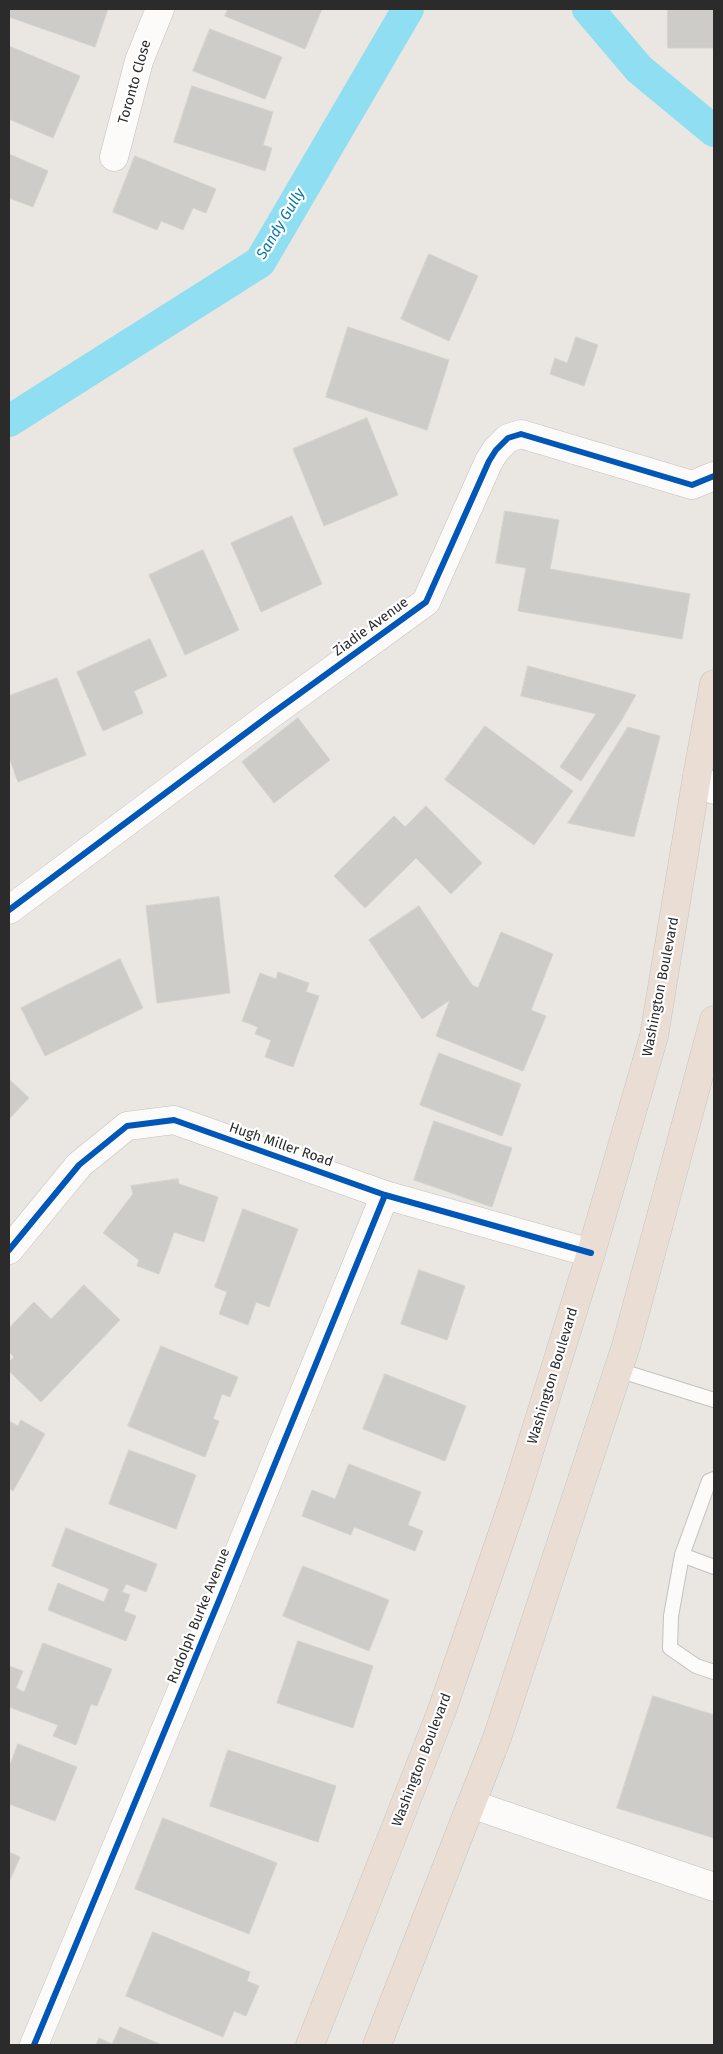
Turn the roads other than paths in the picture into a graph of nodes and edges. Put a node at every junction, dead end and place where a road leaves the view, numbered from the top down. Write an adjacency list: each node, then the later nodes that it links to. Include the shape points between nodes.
1 (160, 9): 2 (street, Toronto Close, via 139,61)
2 (114, 157)
3 (714, 476): 6 (street, Ziadie Avenue, via 692,486 521,434 508,438 496,450 481,477 426,602)
4 (714, 684): 5 (highway, Washington Boulevard)
5 (705, 783): 10 (highway, Washington Boulevard, via 654,1036)
6 (9, 910)
7 (714, 1020): 11 (highway)
8 (385, 1195): 9 (street, Hugh Miller Road, via 174,1120 127,1126 79,1165); 10 (street, Hugh Miller Road); 19 (street, Rudolph Burke Avenue)
9 (9, 1250)
10 (591, 1253): 20 (highway, Washington Boulevard, via 516,1494 442,1710)
11 (618, 1370): 12 (lane); 17 (highway, via 496,1738)
12 (714, 1400)
13 (714, 1479): 14 (lane, via 709,1481)
14 (682, 1555): 15 (lane); 16 (lane, via 671,1616 670,1648 696,1666)
15 (714, 1567)
16 (714, 1672)
17 (470, 1804): 18 (street); 21 (highway)
18 (714, 1887)
19 (34, 2045)
20 (310, 2045)
21 (376, 2045)

